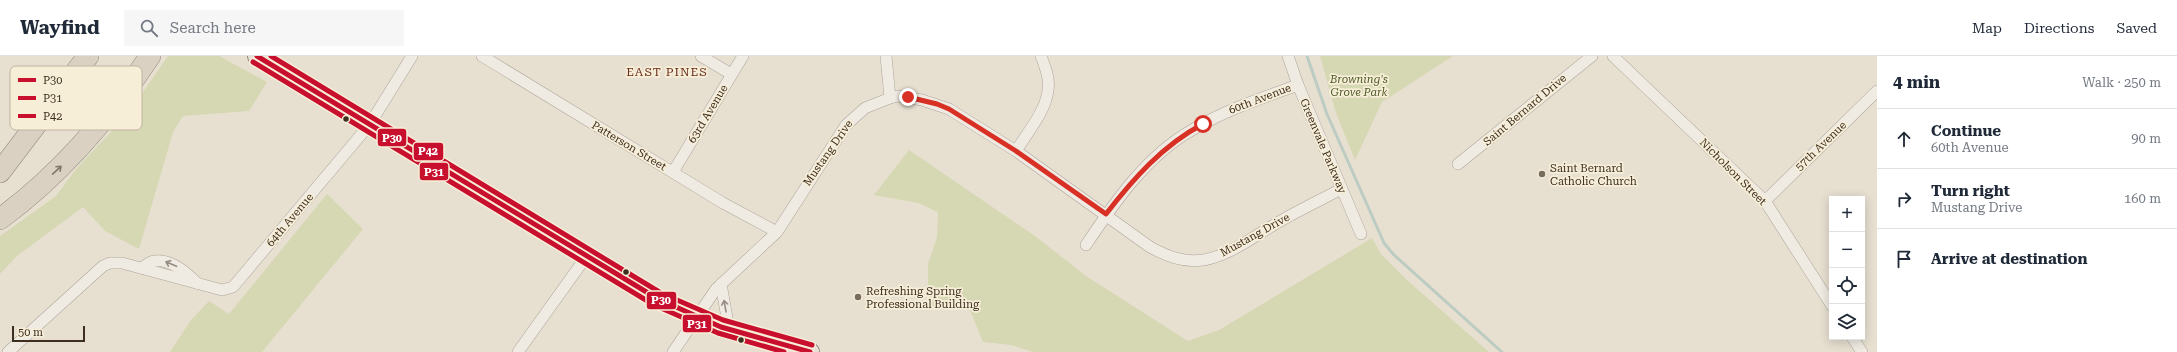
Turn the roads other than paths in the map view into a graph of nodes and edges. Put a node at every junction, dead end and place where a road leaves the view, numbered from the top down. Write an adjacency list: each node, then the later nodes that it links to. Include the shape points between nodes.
1 (88, 56): 13 (highway)
2 (150, 56): 14 (highway, one-way to 2)
3 (256, 56): 19 (main road)
4 (412, 56): 19 (street, 64th Avenue)
5 (482, 56): 25 (street, Patterson Street)
6 (701, 56): 15 (street)
7 (743, 56): 15 (street, 63rd Avenue)
8 (886, 56): 18 (street)
9 (1041, 56): 22 (street, via 1046,70 1048,90 1042,109)
10 (1288, 56): 16 (street, Greenvale Parkway)
11 (1592, 56): 23 (street, Saint Bernard Drive)
12 (1613, 56): 27 (street, Nicholson Street)
13 (80, 66)
14 (142, 68)
15 (731, 74): 25 (street, 63rd Avenue)
16 (1298, 85): 26 (street, Greenvale Parkway); 28 (street, 60th Avenue, via 1220,115 1190,130 1158,156)
17 (1877, 91): 27 (street, 57th Avenue)
18 (890, 98): 22 (street, Mustang Drive, via 908,97 937,104); 30 (street, Mustang Drive, via 865,108 846,125)
19 (370, 124): 33 (main road); 39 (street, 64th Avenue, via 233,287 222,290 197,283 188,273 169,262 154,260 141,268 110,263)
20 (32, 130): 24 (highway)
21 (96, 130): 29 (highway, one-way to 21, via 40,187)
22 (1016, 151): 28 (street, Mustang Drive)
23 (1458, 164)
24 (0, 172)
25 (673, 172): 30 (street, Patterson Street)
26 (1341, 189): 28 (street, Mustang Drive, via 1226,253 1202,260 1191,261 1169,256 1150,247); 31 (street, Greenvale Parkway)
27 (1765, 201): 35 (street, Nicholson Street)
28 (1106, 214): 32 (street, 60th Avenue)
29 (0, 219)
30 (777, 232): 34 (street, Mustang Drive)
31 (1361, 234)
32 (1086, 245)
33 (586, 257): 36 (main road, via 658,299); 40 (street)
34 (721, 284): 36 (street, Mustang Drive); 37 (street, one-way to 34)
35 (1831, 304)
36 (696, 317): 37 (main road); 41 (street, Mustang Drive)
37 (729, 329): 42 (main road)
38 (1854, 340): 43 (street)
39 (8, 352)
40 (518, 352)
41 (673, 352)
42 (810, 352)
43 (1862, 352)

